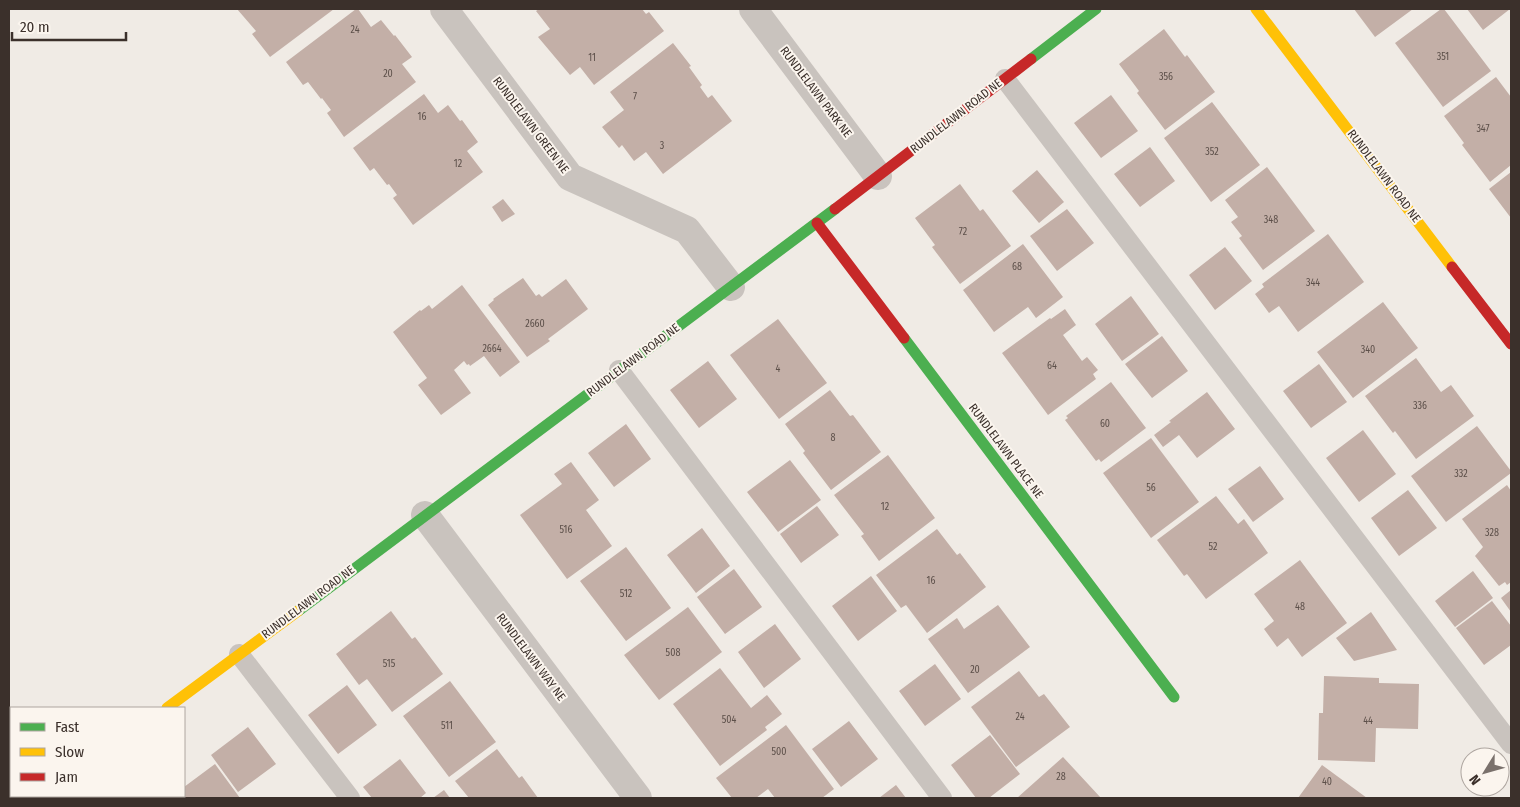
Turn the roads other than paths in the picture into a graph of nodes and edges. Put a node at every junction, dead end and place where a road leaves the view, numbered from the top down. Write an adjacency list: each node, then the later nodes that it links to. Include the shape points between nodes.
1 (444, 9): 8 (street, RUNDLELAWN GREEN NE, via 570,177 686,230)
2 (753, 9): 6 (street, RUNDLELAWN PARK NE)
3 (1096, 9): 5 (street, RUNDLELAWN ROAD NE)
4 (1256, 9): 9 (street, RUNDLELAWN ROAD NE)
5 (1005, 78): 6 (street, RUNDLELAWN ROAD NE); 15 (lane)
6 (878, 176): 7 (street, RUNDLELAWN ROAD NE)
7 (817, 223): 8 (street, RUNDLELAWN ROAD NE); 13 (street, RUNDLELAWN PLACE NE)
8 (731, 287): 10 (street, RUNDLELAWN ROAD NE)
9 (1511, 344)
10 (619, 370): 11 (street, RUNDLELAWN ROAD NE); 18 (lane)
11 (425, 515): 12 (street, RUNDLELAWN ROAD NE); 17 (street, RUNDLELAWN WAY NE)
12 (238, 654): 14 (street, RUNDLELAWN ROAD NE); 16 (lane)
13 (1174, 696)
14 (168, 707)
15 (1511, 744)
16 (350, 798)
17 (638, 798)
18 (942, 798)

